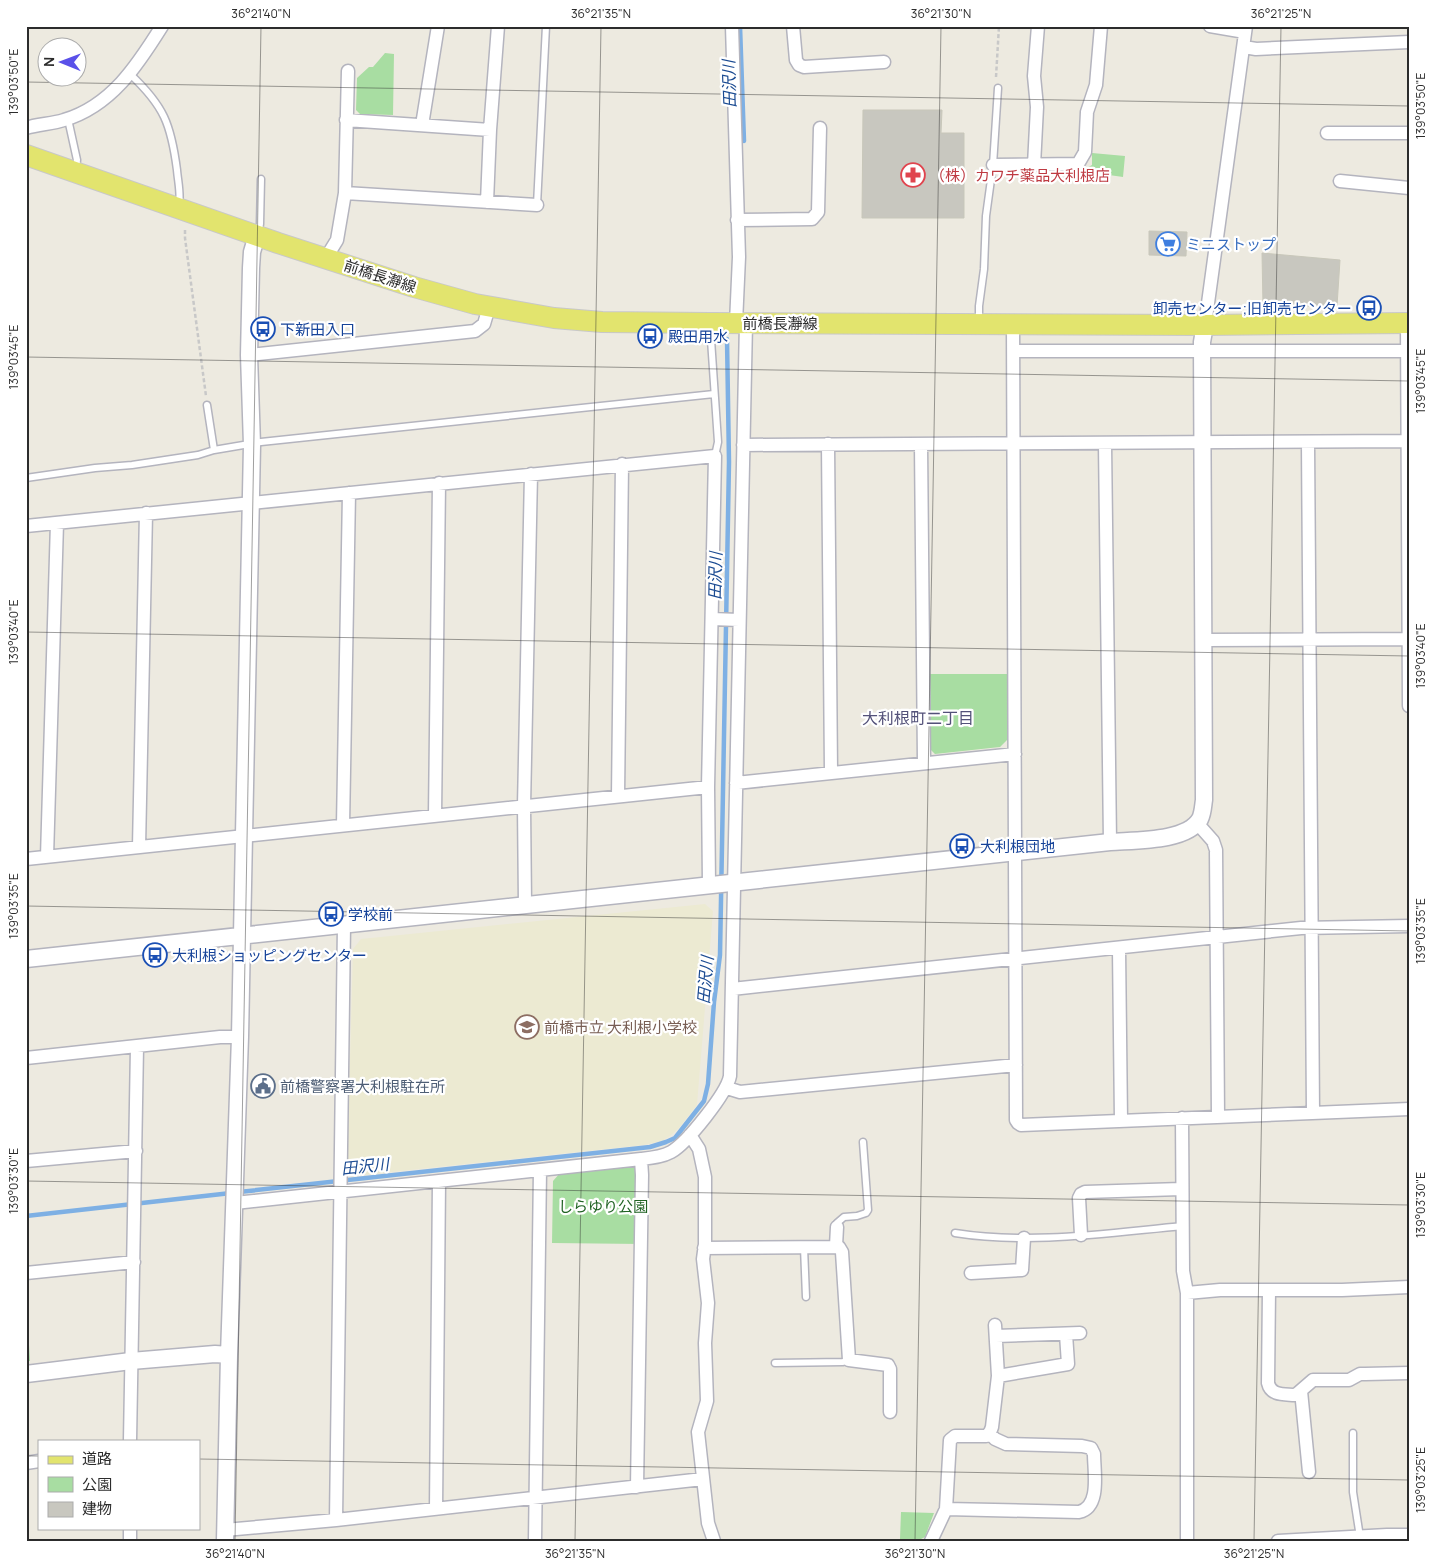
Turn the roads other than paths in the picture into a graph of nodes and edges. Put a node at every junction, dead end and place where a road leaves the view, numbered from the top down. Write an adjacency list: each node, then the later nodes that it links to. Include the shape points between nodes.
1 (162, 26): 15 (street)
2 (438, 26): 19 (street)
3 (498, 26): 22 (street)
4 (546, 26): 34 (lane)
5 (732, 26): 36 (street)
6 (793, 26): 13 (street, via 796,60 804,67)
7 (1038, 26): 27 (street, via 1034,76 1037,107)
8 (1101, 26): 27 (street, via 1096,84 1087,112 1085,152 1078,164)
9 (1210, 26): 10 (street)
10 (1246, 29): 12 (street)
11 (1409, 42): 12 (street)
12 (1244, 47): 45 (street)
13 (884, 62)
14 (348, 71): 18 (street)
15 (130, 74): 17 (street, via 88,110); 35 (lane, via 160,106 170,130 180,192)
16 (998, 88): 26 (lane)
17 (68, 119): 20 (street); 28 (lane, via 77,160)
18 (346, 120): 19 (street); 32 (street)
19 (422, 125): 22 (street)
20 (26, 128)
21 (820, 128): 36 (street, via 818,212 812,219)
22 (490, 130): 33 (street)
23 (1327, 133): 24 (street)
24 (1409, 133)
25 (26, 155): 28 (main road, 前橋長瀞線)
26 (993, 164): 27 (street); 43 (lane, via 978,306)
27 (1034, 165)
28 (75, 172): 35 (main road, 前橋長瀞線)
29 (261, 179): 37 (lane)
30 (1340, 181): 31 (street)
31 (1409, 188)
32 (344, 193): 33 (street); 38 (street, via 337,240)
33 (487, 202): 34 (street)
34 (537, 206)
35 (178, 208): 37 (main road, 前橋長瀞線)
36 (737, 220): 41 (street)
37 (257, 235): 38 (main road, 前橋長瀞線); 49 (street, via 252,252)
38 (326, 258): 39 (main road, 前橋長瀞線)
39 (489, 307): 40 (main road, 前橋長瀞線, via 576,321); 49 (street, via 484,324 475,331)
40 (710, 323): 41 (main road, 前橋長瀞線); 50 (lane)
41 (741, 323): 43 (main road, 前橋長瀞線); 60 (street)
42 (1408, 323): 45 (main road, 前橋長瀞線); 48 (street)
43 (979, 324): 44 (main road, 前橋長瀞線)
44 (1013, 324): 45 (main road, 前橋長瀞線); 46 (street)
45 (1204, 325): 47 (street)
46 (1013, 350): 47 (street); 53 (street)
47 (1202, 351): 48 (street); 54 (street)
48 (1407, 352): 52 (street)
49 (249, 355): 59 (street)
50 (714, 394): 59 (lane); 62 (lane, via 718,442)
51 (207, 405): 61 (lane)
52 (1408, 441): 55 (street); 76 (street)
53 (1013, 442): 57 (street); 58 (street); 78 (street)
54 (1203, 442): 55 (street); 58 (street); 74 (street)
55 (1308, 443): 75 (street)
56 (828, 444): 57 (street); 60 (street); 80 (street)
57 (921, 444): 79 (street)
58 (1105, 444): 89 (street)
59 (252, 445): 61 (lane); 68 (street)
60 (743, 445): 73 (street)
61 (214, 450): 65 (lane, via 132,465)
62 (715, 456): 63 (street); 72 (street)
63 (622, 464): 64 (street); 83 (street)
64 (531, 474): 66 (street); 84 (street)
65 (26, 478)
66 (439, 483): 67 (street); 85 (street)
67 (349, 493): 68 (street); 87 (street)
68 (250, 504): 69 (street); 88 (street)
69 (146, 513): 70 (street); 90 (street)
70 (57, 523): 71 (street); 92 (street)
71 (26, 526)
72 (712, 619): 73 (street); 82 (street)
73 (739, 620): 81 (street)
74 (1204, 640): 75 (street); 86 (street, via 1204,800)
75 (1310, 640): 76 (street); 99 (street)
76 (1408, 640): 77 (street)
77 (1409, 706)
78 (1014, 754): 79 (street); 91 (street)
79 (924, 762): 80 (street)
80 (831, 772): 81 (street)
81 (736, 783): 94 (street)
82 (708, 787): 83 (street); 95 (street)
83 (618, 796): 84 (street)
84 (524, 806): 85 (street); 96 (street)
85 (435, 816): 87 (street)
86 (1197, 823): 89 (street, via 1173,836); 101 (street, via 1213,840 1216,850)
87 (343, 825): 88 (street)
88 (244, 835): 90 (street); 100 (street)
89 (1110, 842): 91 (street)
90 (138, 846): 92 (street)
91 (1015, 853): 94 (street); 104 (street)
92 (47, 857): 93 (street)
93 (26, 859)
94 (734, 883): 95 (street); 105 (street)
95 (708, 885): 96 (street)
96 (525, 905): 97 (street)
97 (344, 925): 100 (street); 124 (street)
98 (1409, 926): 99 (street)
99 (1312, 927): 101 (street); 112 (street)
100 (241, 936): 103 (street); 106 (street)
101 (1217, 937): 102 (street); 114 (street)
102 (1118, 949): 104 (street); 115 (street)
103 (26, 959)
104 (1016, 959): 105 (street); 109 (street)
105 (732, 990): 110 (street)
106 (240, 1037): 107 (street); 125 (street)
107 (136, 1047): 108 (street); 118 (street)
108 (26, 1058)
109 (1016, 1065): 110 (street, via 740,1092); 115 (street, via 1016,1120 1021,1125)
110 (727, 1088): 116 (street)
111 (1409, 1109): 112 (street)
112 (1313, 1113): 114 (street)
113 (1182, 1118): 114 (street); 115 (street); 123 (street)
114 (1218, 1118)
115 (1121, 1121)
116 (690, 1135): 119 (street, via 671,1152); 133 (street, via 698,1149 705,1177)
117 (863, 1142): 127 (lane, via 868,1210 862,1215 844,1217)
118 (136, 1152): 120 (street); 134 (street)
119 (641, 1160): 121 (street); 157 (street)
120 (26, 1161)
121 (540, 1170): 122 (street); 158 (street)
122 (439, 1181): 124 (street); 159 (street)
123 (1181, 1188): 126 (street); 129 (street, via 1085,1192 1079,1198)
124 (340, 1192): 125 (street); 161 (street)
125 (235, 1204): 143 (street)
126 (1184, 1226): 129 (lane); 139 (street, via 1183,1272)
127 (837, 1227): 131 (street)
128 (954, 1233): 130 (lane)
129 (1081, 1235): 130 (lane)
130 (1024, 1238): 136 (street, via 1022,1270)
131 (836, 1246): 132 (street); 144 (street, via 842,1252)
132 (804, 1247): 133 (street); 140 (lane)
133 (704, 1248): 156 (street, via 708,1303 705,1344 707,1401 698,1432)
134 (134, 1262): 135 (street); 145 (street)
135 (26, 1273)
136 (971, 1273)
137 (1409, 1287): 138 (street)
138 (1269, 1290): 139 (street); 150 (street, via 1268,1387 1276,1394 1295,1395)
139 (1187, 1293): 171 (street)
140 (806, 1297)
141 (1080, 1333): 142 (street)
142 (1066, 1334): 149 (street, via 1068,1364); 149 (street, via 995,1331)
143 (228, 1355): 145 (street); 163 (street)
144 (848, 1360): 146 (lane); 151 (street, via 888,1365)
145 (131, 1361): 148 (street); 154 (street)
146 (775, 1363)
147 (1409, 1373): 150 (street, via 1365,1374 1349,1380 1313,1380)
148 (26, 1374)
149 (998, 1376): 152 (street)
150 (1301, 1391): 155 (street)
151 (890, 1412)
152 (990, 1433): 160 (street, via 986,1436 955,1436 950,1440); 160 (street, via 1006,1444 1091,1448 1094,1454 1094,1498 1091,1505 1079,1512)
153 (1353, 1433): 164 (lane, via 1353,1492)
154 (130, 1440)
155 (1309, 1472)
156 (703, 1479): 157 (street); 169 (street, via 708,1523)
157 (637, 1487): 158 (street)
158 (536, 1498): 159 (street); 168 (street)
159 (436, 1509): 161 (street)
160 (946, 1509): 170 (street)
161 (336, 1520): 163 (street)
162 (1409, 1535): 165 (street)
163 (225, 1536)
164 (1360, 1537): 165 (street); 172 (street)
165 (1384, 1538)
166 (130, 1540): 167 (street)
167 (126, 1541)
168 (535, 1541)
169 (714, 1541)
170 (931, 1541)
171 (1187, 1541)
172 (1278, 1541)

